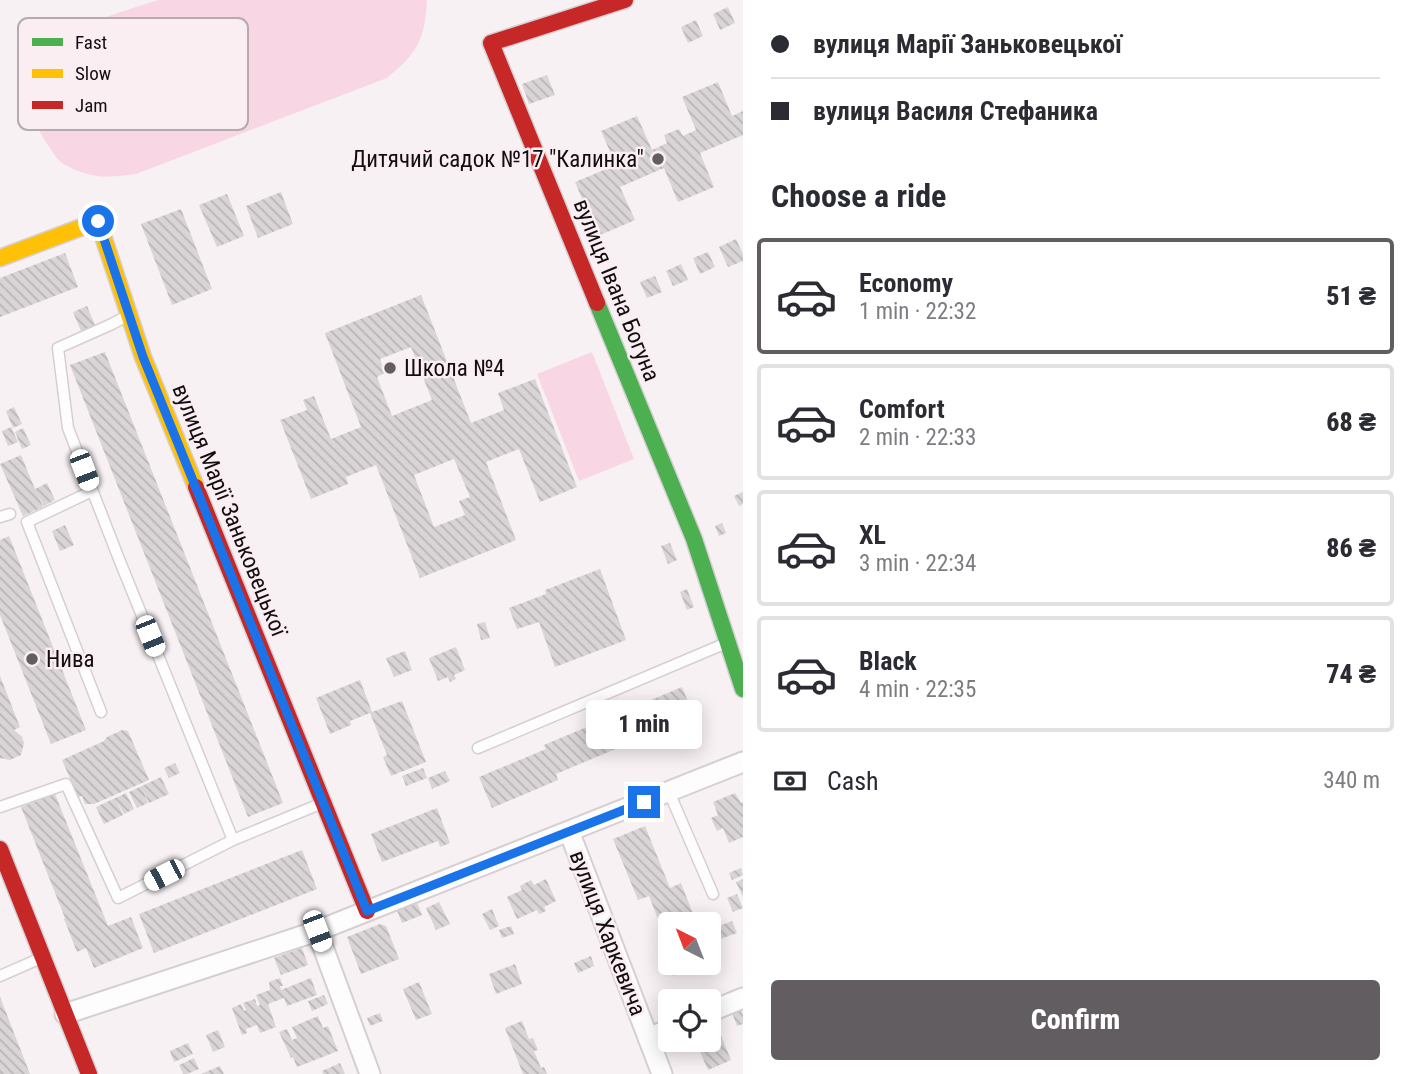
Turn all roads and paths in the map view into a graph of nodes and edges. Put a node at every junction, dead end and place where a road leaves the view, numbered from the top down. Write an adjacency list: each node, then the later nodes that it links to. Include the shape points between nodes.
1 (625, 0): 5 (street, вулиця Івана Богуна, via 491,43 694,539)
2 (0, 258): 3 (street, вулиця Марії Заньковецької, via 98,221)
3 (128, 315): 4 (lane, via 58,348 68,428); 11 (street, вулиця Марії Заньковецької)
4 (92, 491): 7 (lane, via 27,522); 14 (lane)
5 (734, 649): 6 (street, вулиця Івана Богуна); 8 (lane)
6 (743, 689)
7 (101, 712)
8 (478, 748)
9 (743, 762): 10 (street)
10 (669, 792): 13 (street); 16 (lane)
11 (324, 803): 14 (lane); 17 (street, вулиця Марії Заньковецької)
12 (0, 807): 14 (lane, via 66,784 118,898)
13 (569, 831): 17 (street); 25 (street, вулиця Харкевича)
14 (233, 840)
15 (0, 849): 19 (street)
16 (713, 894)
17 (367, 911): 18 (street)
18 (317, 931): 23 (street); 27 (street)
19 (43, 957): 20 (lane); 23 (street)
20 (0, 976)
21 (743, 998): 22 (street)
22 (721, 1007)
23 (65, 1014): 26 (street)
24 (658, 1034): 25 (street)
25 (648, 1038): 28 (street, вулиця Харкевича)
26 (89, 1074)
27 (370, 1074)
28 (662, 1074)

